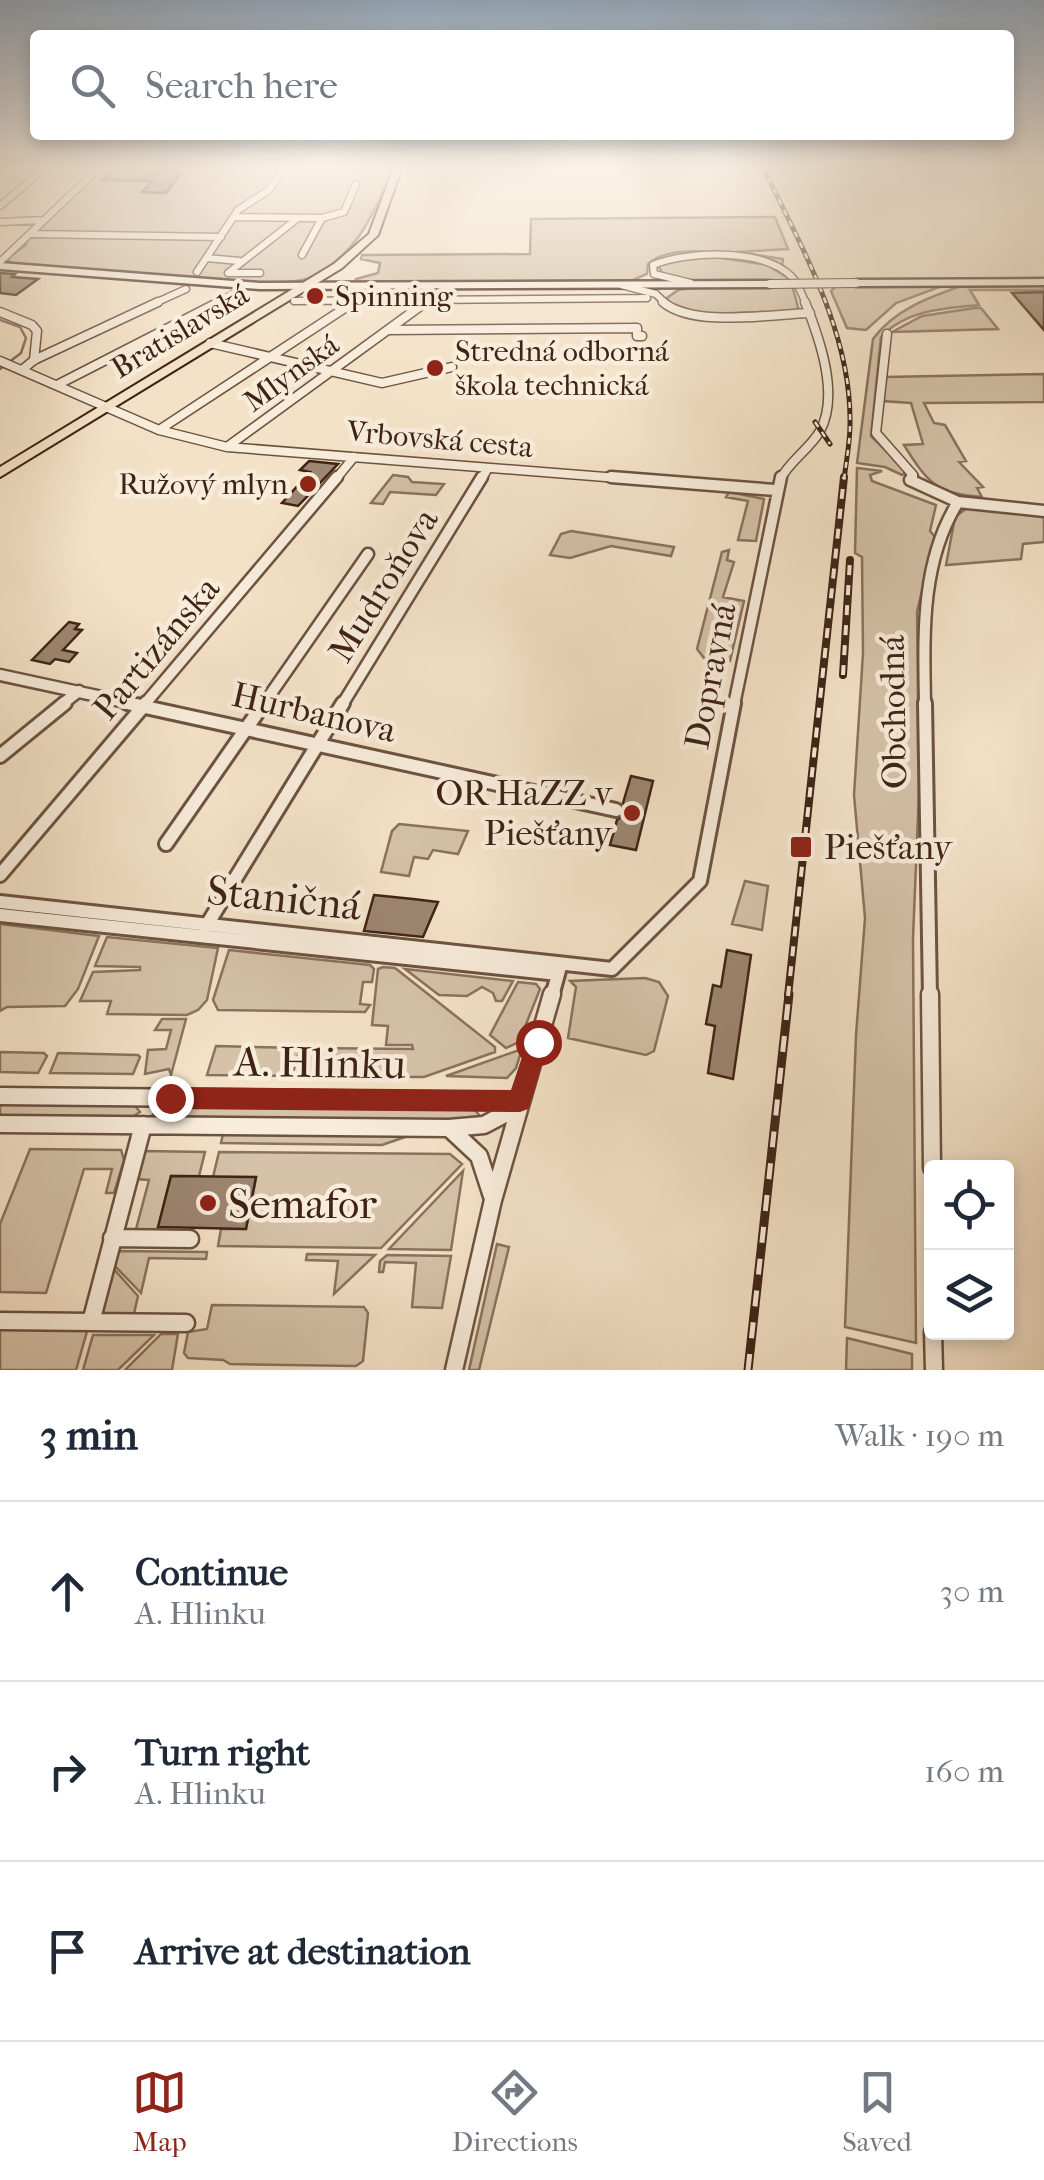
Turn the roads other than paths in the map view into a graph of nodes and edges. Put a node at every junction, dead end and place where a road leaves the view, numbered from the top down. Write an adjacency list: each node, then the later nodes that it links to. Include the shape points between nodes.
1 (33, 231): 6 (street)
2 (225, 231): 7 (street)
3 (280, 231): 10 (street)
4 (315, 231): 8 (street)
5 (374, 231): 15 (main road, Bratislavská)
6 (30, 234): 7 (street); 11 (street)
7 (221, 237): 9 (street)
8 (302, 255)
9 (206, 258): 10 (street); 12 (street)
10 (238, 261): 13 (street, via 228,273)
11 (0, 264): 19 (main road)
12 (197, 272)
13 (260, 273)
14 (654, 274): 17 (street); 18 (street); 30 (street, Dopravná, via 655,263 676,256 753,260 792,276)
15 (324, 276): 20 (main road, Bratislavská); 21 (street)
16 (1044, 282): 18 (main road, bridge)
17 (621, 284): 18 (main road); 21 (main road); 25 (street)
18 (695, 284): 25 (street)
19 (274, 286): 20 (main road); 28 (main road)
20 (306, 286): 21 (main road); 28 (main road, Bratislavská)
21 (339, 286)
22 (186, 289): 38 (street)
23 (236, 293): 43 (street)
24 (640, 298): 27 (street)
25 (662, 298): 31 (street, via 667,306 702,317)
26 (355, 300): 27 (street); 28 (street); 37 (street)
27 (429, 300): 33 (street, Mlynská)
28 (288, 301): 36 (main road, Bratislavská)
29 (0, 312): 38 (street, via 38,332)
30 (810, 313): 31 (street); 32 (street, Dopravná)
31 (776, 315): 32 (street)
32 (815, 327): 50 (street, Dopravná, via 826,361 824,423)
33 (388, 330): 35 (street, via 637,328); 42 (street, Mlynská)
34 (887, 334): 51 (street, via 876,433 910,466 910,480)
35 (642, 336)
36 (210, 343): 37 (street); 44 (main road, Bratislavská)
37 (269, 358): 42 (street); 45 (street)
38 (34, 360): 41 (street)
39 (0, 362): 41 (street, Vrbovská cesta)
40 (452, 367): 42 (street, via 382,384)
41 (18, 368): 43 (street, Vrbovská cesta)
42 (330, 372): 46 (street, Mlynská)
43 (57, 385): 44 (street, Vrbovská cesta)
44 (107, 407): 45 (street, Vrbovská cesta); 49 (main road, Bratislavská)
45 (159, 430): 46 (street, Vrbovská cesta)
46 (227, 446): 47 (street, Vrbovská cesta)
47 (354, 457): 48 (street, Vrbovská cesta); 56 (street, Partizánska)
48 (488, 468): 50 (street, Vrbovská cesta); 58 (street, Mudroňova)
49 (0, 472)
50 (775, 490): 66 (street, Dopravná, via 700,881 612,969)
51 (958, 502): 52 (street); 72 (street, Obchodná, via 924,602)
52 (1044, 511)
53 (368, 554): 57 (street)
54 (0, 674): 55 (street, Hurbanova)
55 (79, 691): 56 (street, Hurbanova); 59 (street)
56 (143, 705): 57 (street, Hurbanova); 62 (street, Partizánska)
57 (248, 728): 58 (street, Hurbanova); 61 (street)
58 (317, 743): 60 (street, Hurbanova); 65 (street, Mudroňova)
59 (0, 756)
60 (616, 810)
61 (166, 844)
62 (0, 875)
63 (0, 902): 65 (street, Staničná)
64 (0, 915): 65 (street, Staničná)
65 (204, 930): 66 (street, Staničná)
66 (560, 969): 68 (street)
67 (0, 1096): 68 (street, A. Hlinku)
68 (519, 1104): 71 (street, A. Hlinku, via 484,1125); 73 (street)
69 (0, 1124): 70 (street, A. Hlinku)
70 (143, 1125): 71 (street, A. Hlinku); 74 (street)
71 (449, 1128): 73 (street, via 473,1143 487,1165)
72 (932, 1160)
73 (493, 1200): 80 (street)
74 (112, 1238): 75 (street); 77 (street)
75 (190, 1239)
76 (0, 1322): 77 (street)
77 (91, 1322): 78 (street)
78 (186, 1323)
79 (933, 1340): 81 (street)
80 (454, 1370)
81 (934, 1370)

